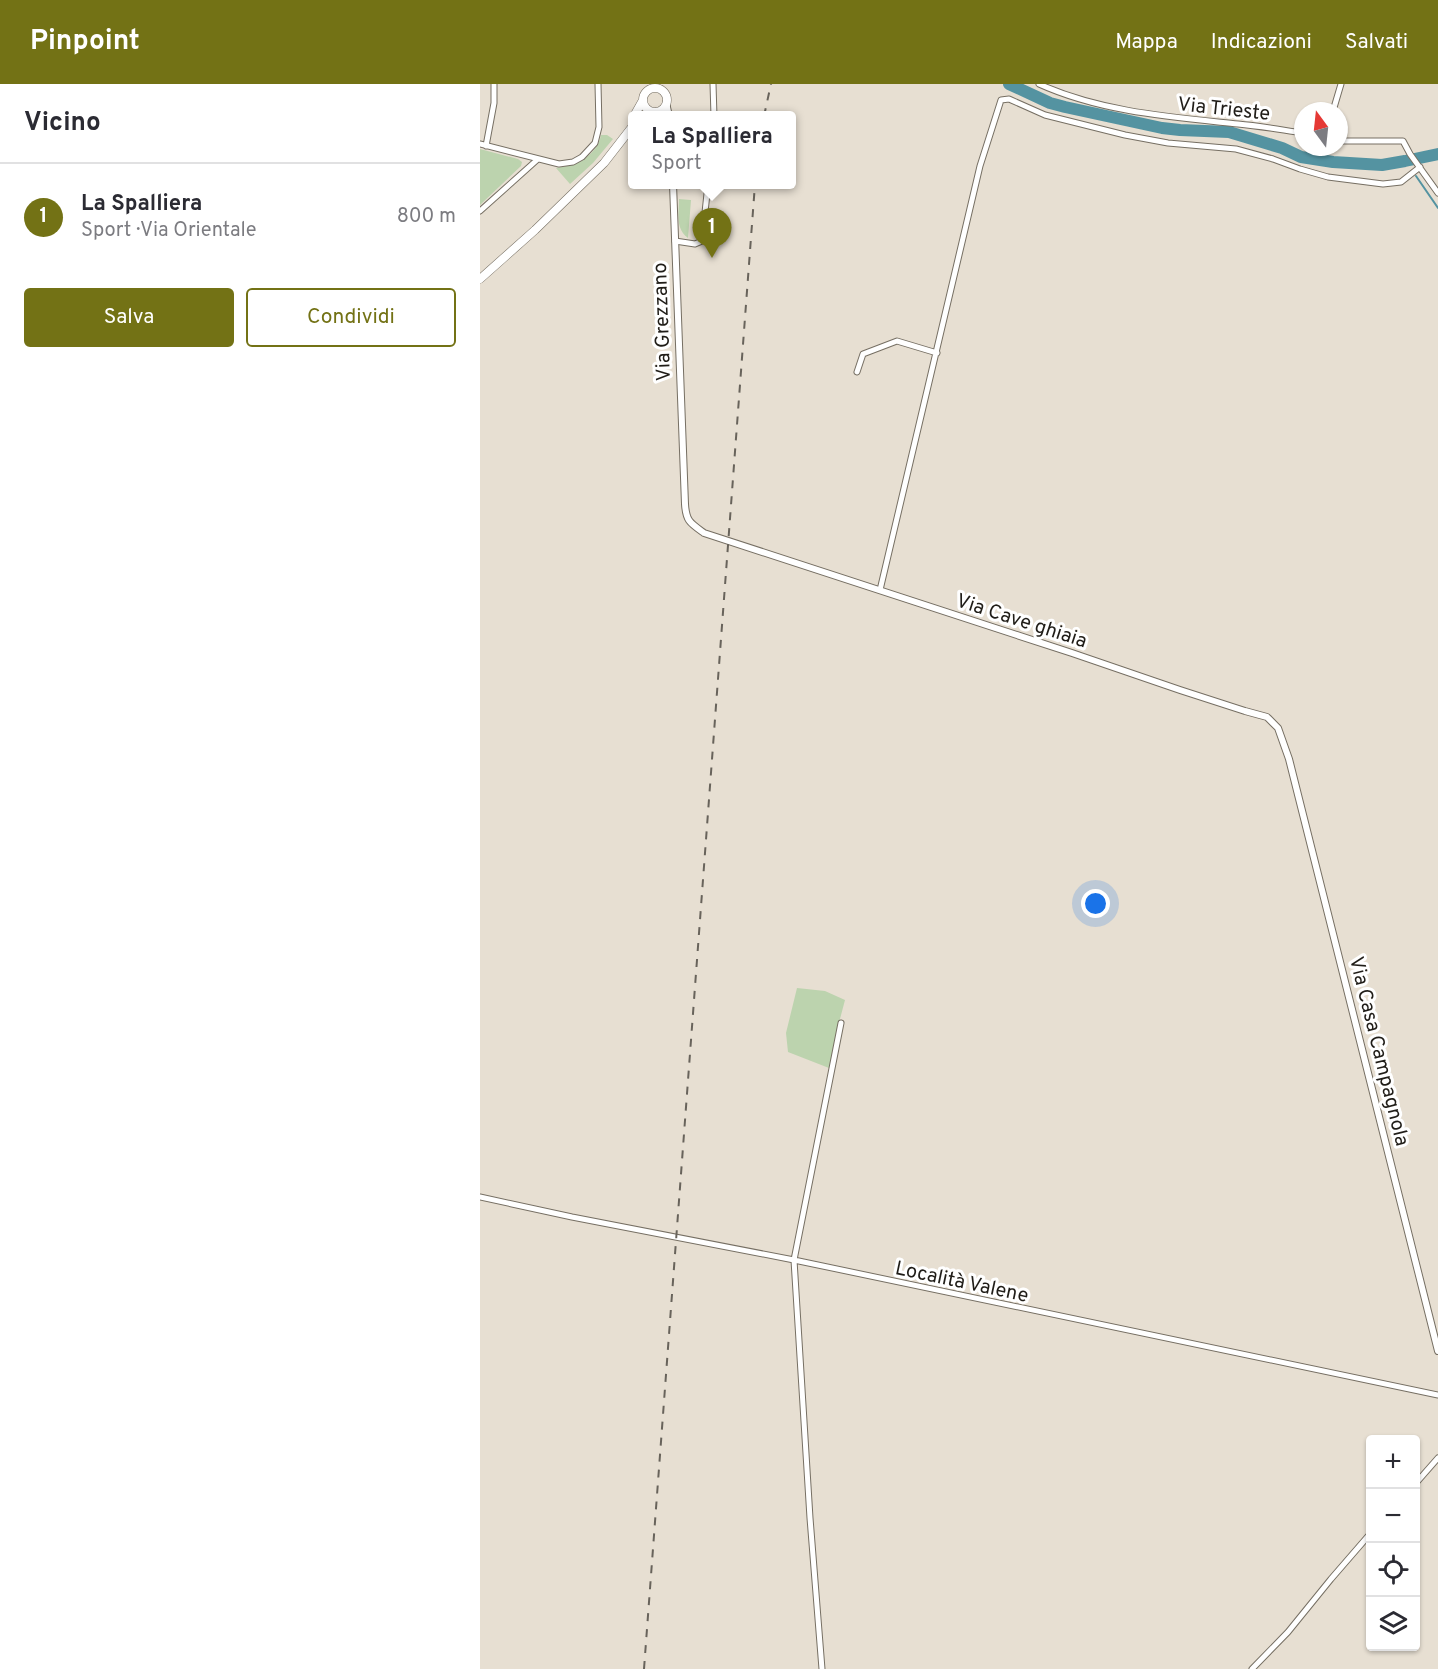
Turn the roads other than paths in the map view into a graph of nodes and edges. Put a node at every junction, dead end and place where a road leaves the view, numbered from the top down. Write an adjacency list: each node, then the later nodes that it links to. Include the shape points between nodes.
1 (494, 84): 20 (street, via 494,103)
2 (598, 84): 22 (street, via 598,127 591,149 573,162 560,164)
3 (666, 84): 8 (main road)
4 (713, 84): 15 (street)
5 (1039, 84): 17 (street, Via Trieste, via 1068,96 1132,111)
6 (1341, 84): 10 (street)
7 (652, 86): 8 (main road, via 661,90); 9 (main road)
8 (666, 99): 13 (main road, via 663,109); 14 (street)
9 (643, 100): 11 (main road); 12 (main road)
10 (1336, 102)
11 (637, 111)
12 (650, 111)
13 (658, 111)
14 (668, 111)
15 (714, 111)
16 (628, 126): 21 (main road)
17 (1294, 132)
18 (628, 133): 21 (main road)
19 (1348, 141): 23 (street, via 1403,141)
20 (483, 145): 22 (street)
21 (618, 145): 29 (main road, via 604,163)
22 (538, 159): 27 (street)
23 (1420, 168): 26 (street); 30 (street, via 1401,182 1383,184 1328,177 1236,149 1125,135 1045,115 1009,99 1001,100 980,166)
24 (673, 189): 28 (street, Via Grezzano)
25 (707, 189): 28 (street, via 702,241)
26 (1438, 193)
27 (480, 211)
28 (675, 241): 32 (street, Via Grezzano, via 685,514 689,523)
29 (480, 279)
30 (937, 353): 31 (street, via 897,341 863,354); 33 (street)
31 (857, 372)
32 (720, 538): 33 (street, Via Cave ghiaia)
33 (880, 590): 34 (street, Via Cave ghiaia, via 1268,717 1278,728)
34 (1289, 759): 38 (street, Via Casa Campagnola)
35 (841, 1023): 37 (street)
36 (480, 1197): 37 (street, Località Valene)
37 (794, 1260): 39 (street, Località Valene); 43 (street)
38 (1438, 1351)
39 (1438, 1395)
40 (1438, 1458): 41 (street)
41 (1420, 1478)
42 (1366, 1540): 44 (street)
43 (822, 1669)
44 (1252, 1669)

